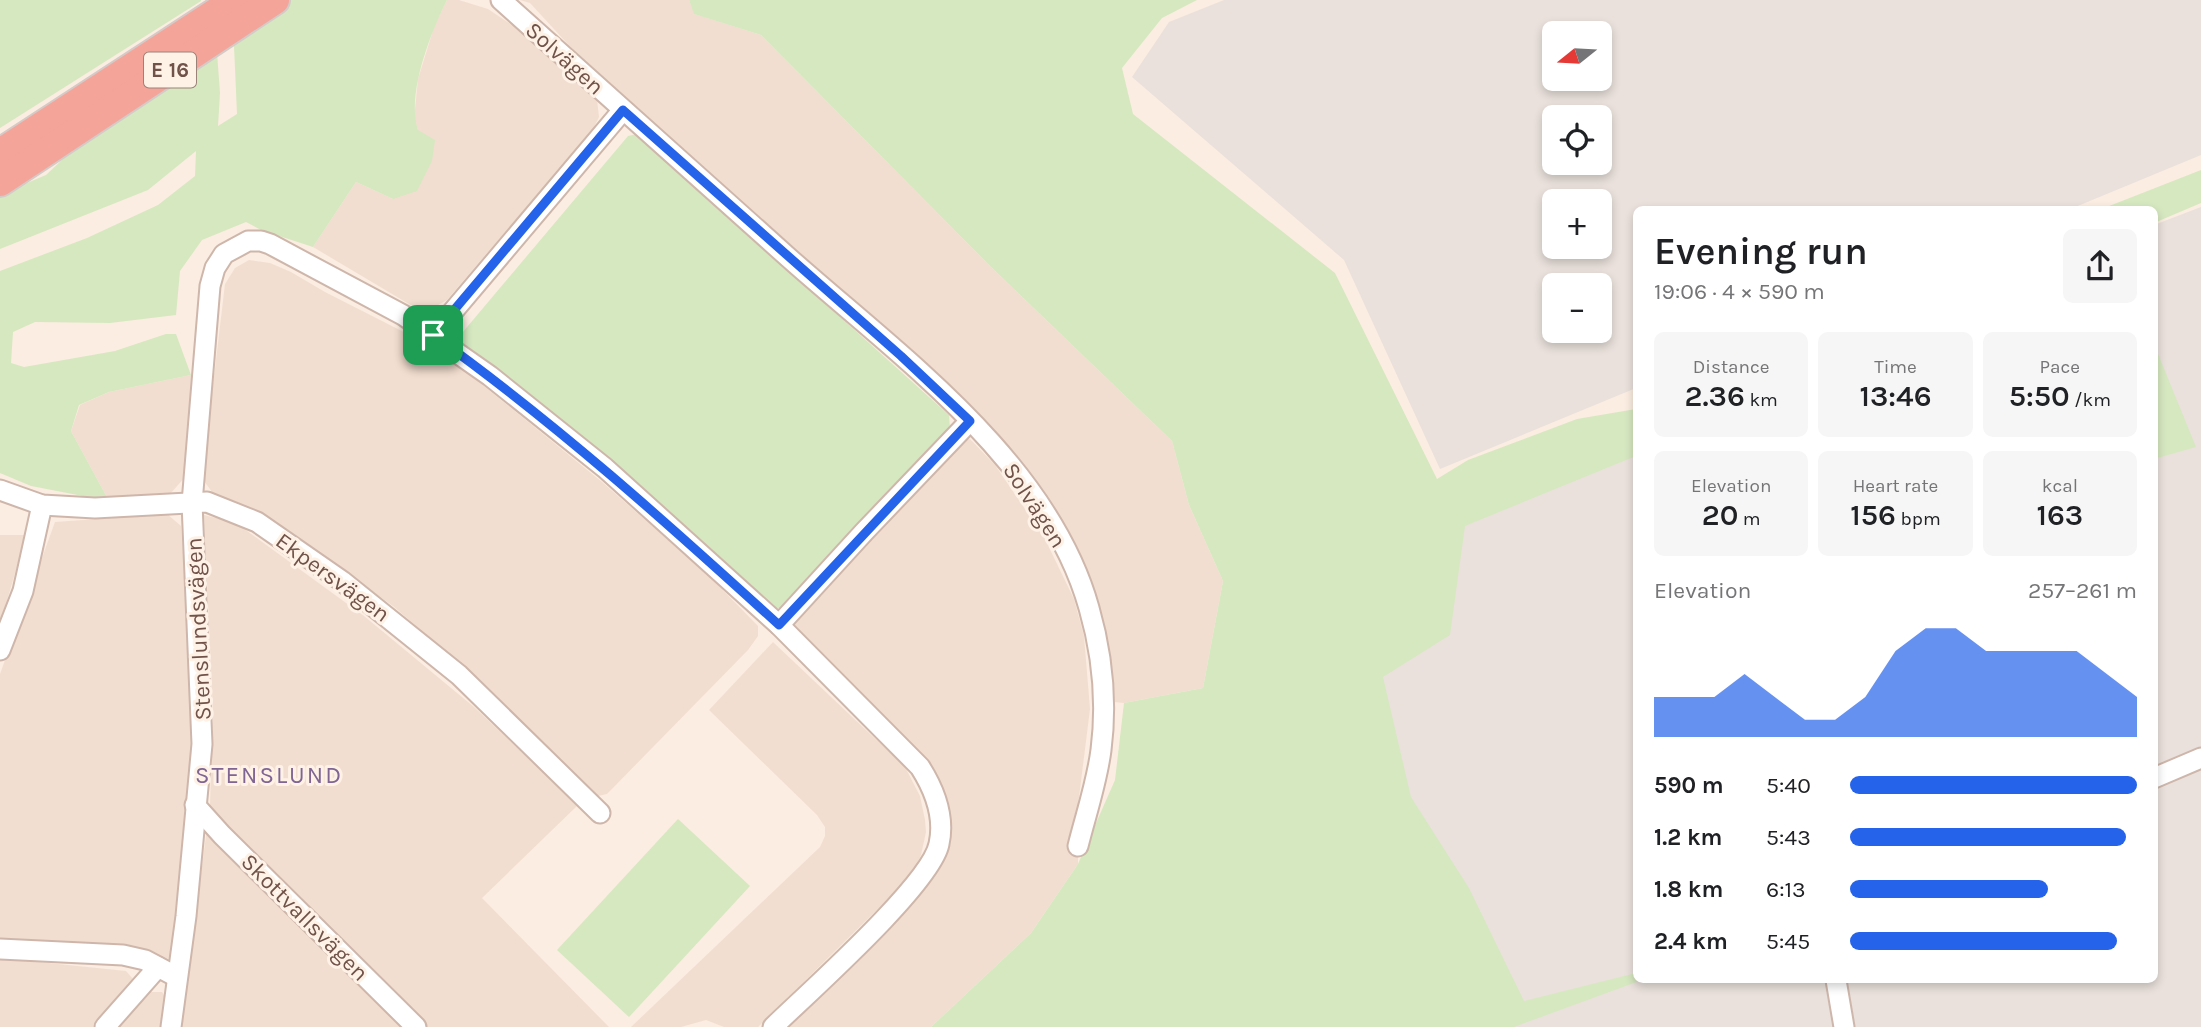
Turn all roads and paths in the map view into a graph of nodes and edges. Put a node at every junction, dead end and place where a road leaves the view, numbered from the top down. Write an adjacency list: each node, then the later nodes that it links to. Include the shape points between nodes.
1 (235, 0): 5 (highway, E 16)
2 (275, 0): 6 (highway, E 16)
3 (501, 0): 4 (street, Solvägen)
4 (623, 110): 7 (street); 8 (street, Solvägen)
5 (0, 153)
6 (0, 182)
7 (433, 335): 10 (street, Stenslundsvägen, via 270,244 254,240 224,254 210,286); 12 (street, via 605,468)
8 (970, 421): 12 (street); 18 (street, Solvägen, via 1008,461 1045,512 1082,585 1092,619 1104,707 1098,768)
9 (0, 490): 11 (street, Ekpersvägen)
10 (192, 503): 11 (street, Ekpersvägen, via 95,508); 16 (street, Stenslundsvägen, via 202,732); 17 (street, Ekpersvägen, via 214,504 257,522 342,581 459,675)
11 (42, 505): 13 (street, via 23,591)
12 (779, 625): 26 (street, via 920,767 938,803 940,839 931,863 906,894)
13 (0, 650)
14 (2201, 758): 15 (street)
15 (2158, 776)
16 (195, 805): 21 (street, Stenslundsvägen); 25 (street, Skottvallsvägen)
17 (600, 813)
18 (1078, 846)
19 (0, 949): 20 (street, via 108,952)
20 (158, 967): 21 (street); 23 (street)
21 (177, 977): 24 (street, Stenslundsvägen)
22 (1837, 983): 27 (street)
23 (105, 1027)
24 (171, 1027)
25 (416, 1027)
26 (774, 1027)
27 (1844, 1027)

